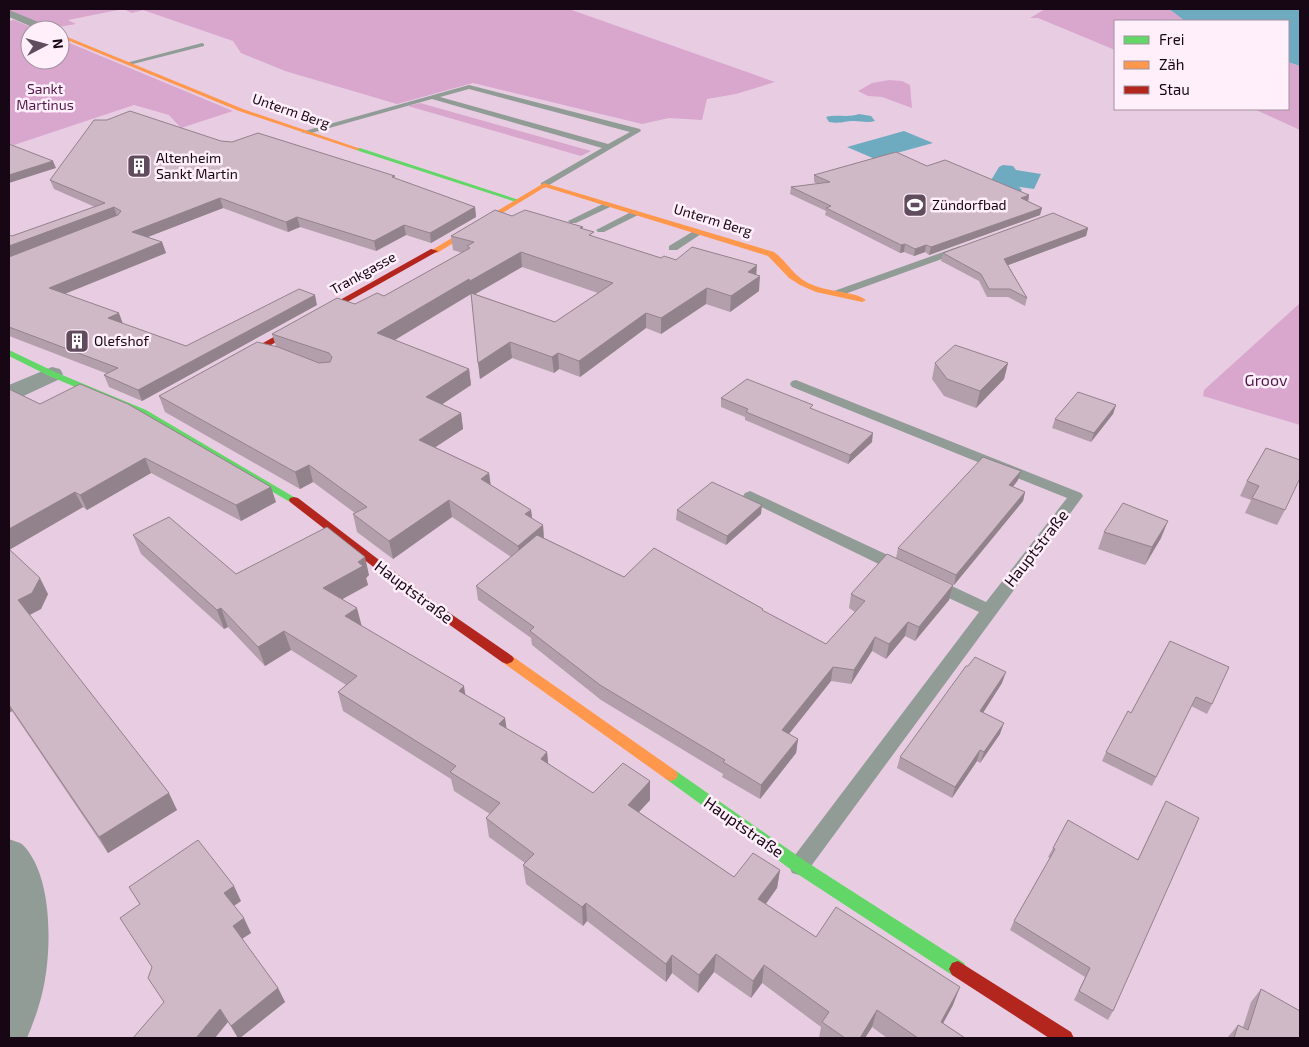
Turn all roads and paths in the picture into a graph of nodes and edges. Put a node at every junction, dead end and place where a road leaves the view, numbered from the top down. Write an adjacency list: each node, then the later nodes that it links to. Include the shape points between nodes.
1 (9, 14): 2 (street)
2 (24, 20)
3 (70, 39): 5 (street, Unterm Berg)
4 (202, 46): 5 (lane)
5 (129, 63): 7 (street, Unterm Berg, via 241,110)
6 (432, 97): 7 (lane); 8 (lane); 8 (lane, via 468,87 636,131)
7 (305, 132): 10 (street, Unterm Berg)
8 (608, 147): 9 (lane)
9 (544, 185): 10 (street, Trankgasse); 11 (street, Unterm Berg)
10 (518, 201): 20 (street, Trankgasse)
11 (607, 204): 12 (street, Unterm Berg); 13 (lane)
12 (635, 213): 14 (lane); 15 (street, Unterm Berg)
13 (572, 221)
14 (601, 230)
15 (698, 232): 17 (lane); 18 (street, Unterm Berg, via 772,254 802,283)
16 (971, 245): 18 (lane)
17 (673, 248)
18 (838, 293): 19 (street, Unterm Berg)
19 (862, 300)
20 (256, 350): 22 (lane); 23 (street, Trankgasse)
21 (9, 353): 24 (street, Hauptstraße)
22 (274, 355)
23 (221, 369)
24 (52, 374): 26 (street); 30 (street, Hauptstraße, via 147,410 292,498 434,608)
25 (796, 384): 28 (lane, Hauptstraße, via 1076,496)
26 (9, 394)
27 (750, 496): 28 (lane)
28 (988, 610): 30 (lane, Hauptstraße)
29 (9, 856): 31 (street, via 21,879 30,939 18,1008)
30 (799, 866): 32 (street, Hauptstraße)
31 (9, 1028)
32 (1065, 1038)

